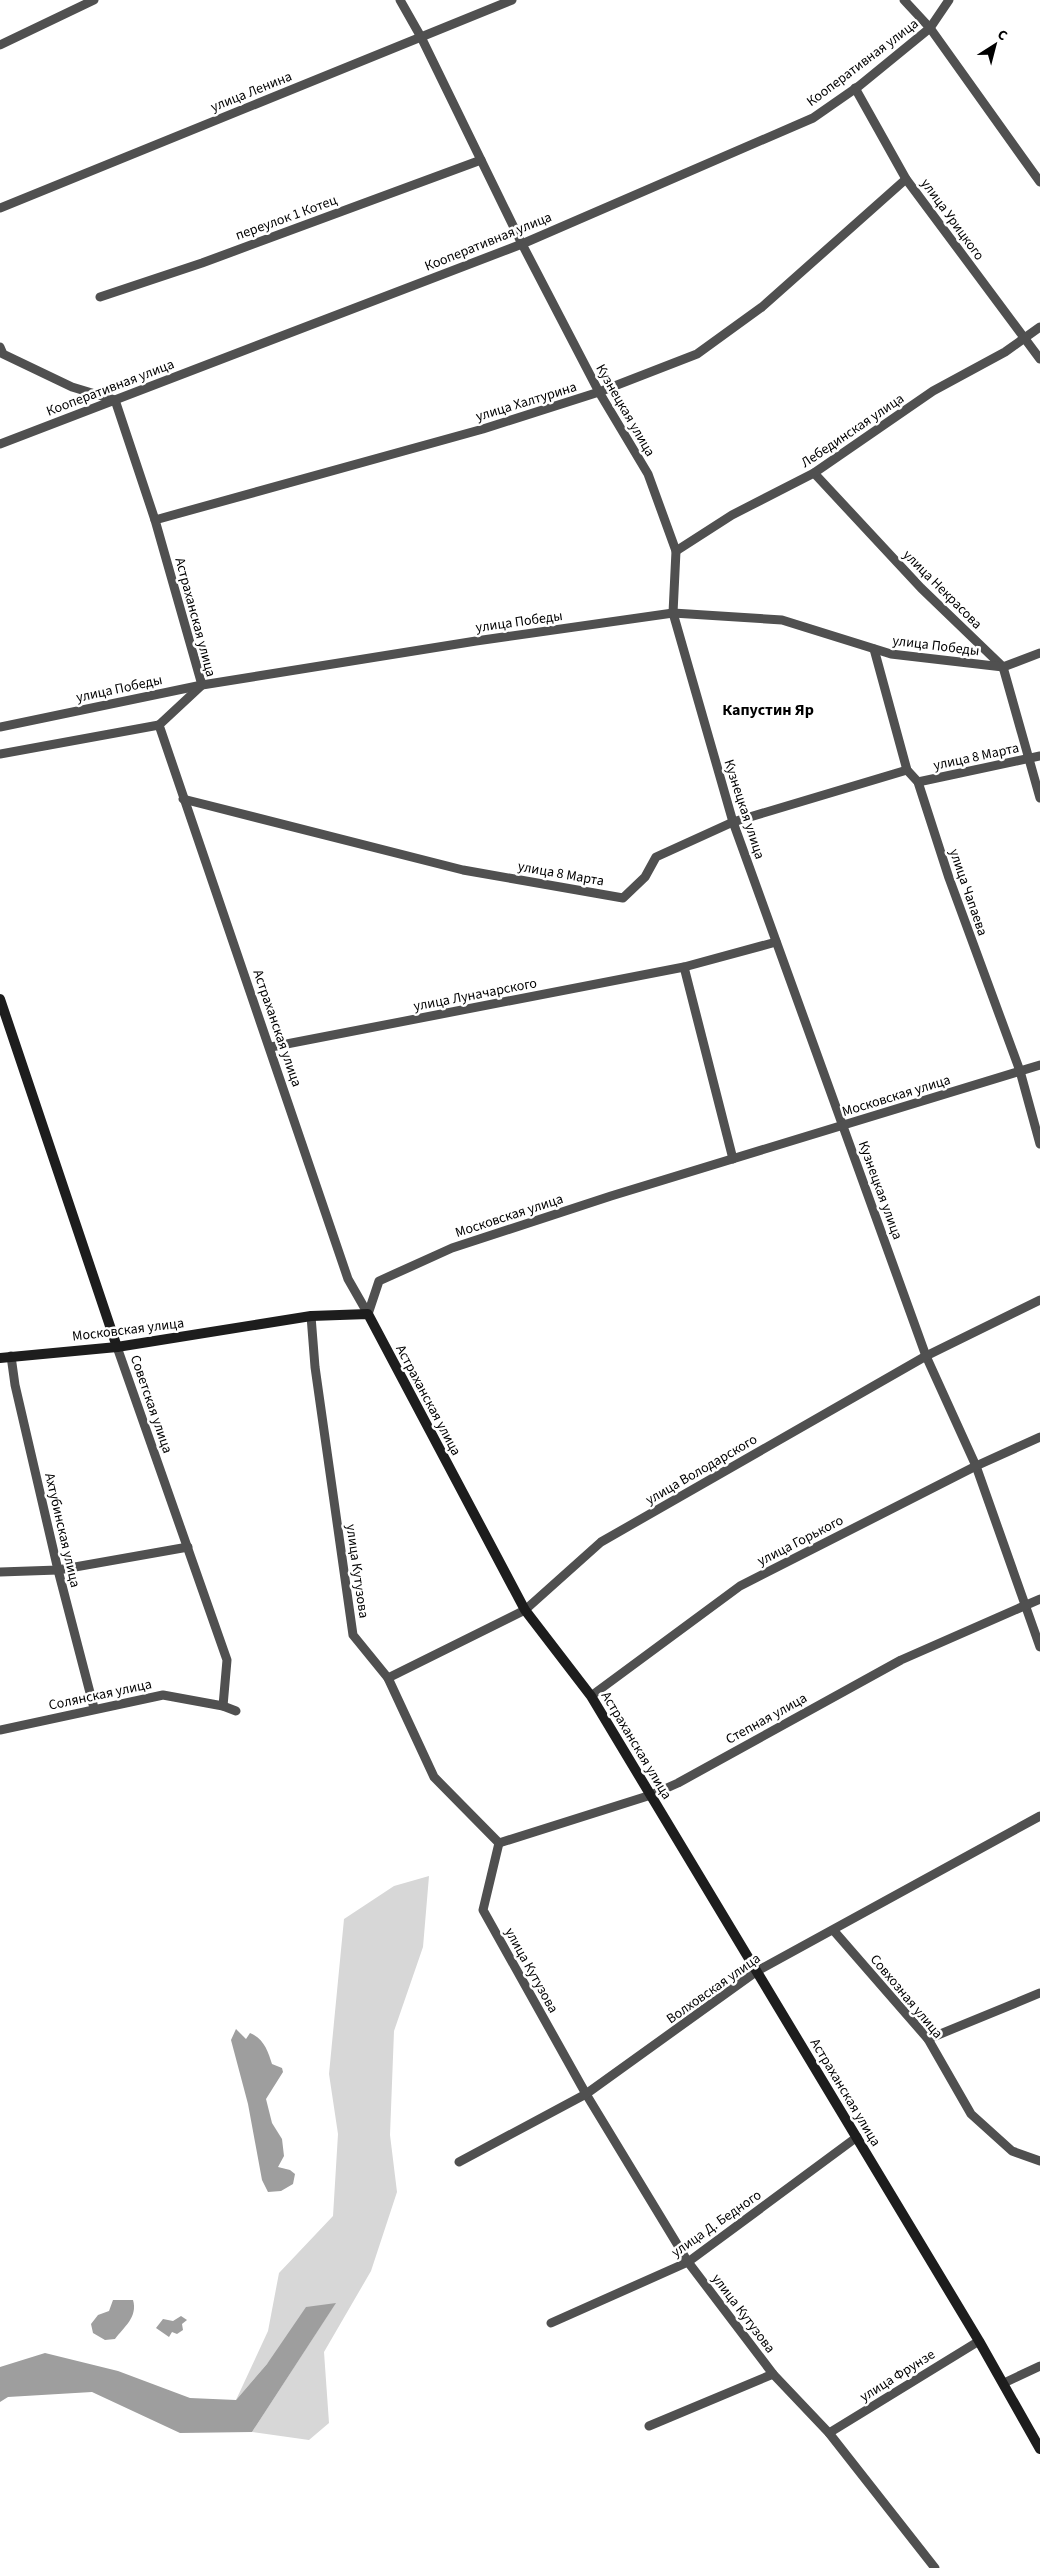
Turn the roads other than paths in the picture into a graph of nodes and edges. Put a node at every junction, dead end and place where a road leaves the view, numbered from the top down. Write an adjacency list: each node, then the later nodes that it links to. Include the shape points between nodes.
1 (94, 0): 8 (street)
2 (400, 0): 7 (street, Кузнецкая улица)
3 (512, 0): 7 (street, улица Ленина)
4 (904, 0): 6 (street)
5 (948, 0): 6 (street, Кооперативная улица)
6 (930, 28): 9 (street, Кооперативная улица); 12 (street)
7 (421, 38): 10 (street, Кузнецкая улица); 13 (street, улица Ленина)
8 (0, 45)
9 (855, 88): 11 (street, улица Урицкого); 14 (street, Кооперативная улица, via 813,118)
10 (481, 160): 14 (street, Кузнецкая улица); 15 (street, переулок 1 Котец, via 202,263)
11 (906, 179): 17 (street, улица Урицкого); 20 (street, улица Халтурина, via 762,307 697,354)
12 (1040, 182)
13 (0, 208)
14 (522, 244): 20 (street, Кузнецкая улица); 21 (street, Кооперативная улица)
15 (100, 297)
16 (1040, 327): 17 (street, Лебединская улица)
17 (1024, 339): 19 (street, улица Урицкого); 23 (street, Лебединская улица, via 933,391)
18 (0, 347): 21 (street, via 2,354 72,387)
19 (1040, 359)
20 (599, 392): 24 (street, улица Халтурина, via 483,429); 25 (street, Кузнецкая улица, via 648,474)
21 (115, 400): 22 (street, Кооперативная улица); 24 (street, Астраханская улица)
22 (0, 444)
23 (814, 473): 25 (street, Лебединская улица, via 732,515); 29 (street, улица Некрасова, via 921,588)
24 (155, 520): 30 (street, Астраханская улица)
25 (676, 551): 26 (street, Кузнецкая улица)
26 (673, 613): 27 (street, улица Победы, via 782,620); 30 (street, улица Победы); 40 (street, Кузнецкая улица)
27 (874, 649): 29 (street, улица Победы, via 891,654); 36 (street, улица Чапаева)
28 (1040, 653): 29 (street, улица Победы)
29 (1002, 667): 35 (street)
30 (202, 685): 31 (street, Астраханская улица); 32 (street, улица Победы)
31 (160, 725): 33 (street); 39 (street, Астраханская улица)
32 (0, 727)
33 (0, 754)
34 (1040, 756): 35 (street, улица 8 Марта)
35 (1027, 759): 37 (street, улица 8 Марта); 38 (street)
36 (907, 770): 37 (street, улица Чапаева); 40 (street, улица 8 Марта)
37 (918, 782): 46 (street, улица Чапаева, via 949,878)
38 (1040, 798)
39 (183, 799): 40 (street, улица 8 Марта, via 463,870 623,898 645,877 656,857); 44 (street, Астраханская улица)
40 (733, 822): 41 (street, Кузнецкая улица)
41 (776, 942): 42 (street, улица Луначарского); 47 (street, Кузнецкая улица)
42 (684, 967): 44 (street, улица Луначарского); 49 (street)
43 (0, 999): 53 (street, Советская улица)
44 (271, 1047): 51 (street, Астраханская улица, via 348,1280)
45 (1040, 1066): 46 (street, Московская улица)
46 (1020, 1072): 47 (street, Московская улица); 48 (street, улица Чапаева)
47 (843, 1125): 49 (street, Московская улица); 54 (street, Кузнецкая улица)
48 (1040, 1144)
49 (733, 1159): 51 (street, Московская улица, via 452,1248 379,1281)
50 (1040, 1300): 54 (street, улица Володарского)
51 (368, 1314): 52 (street, Московская улица); 63 (street, Астраханская улица)
52 (311, 1316): 53 (street, Московская улица); 65 (street, улица Кутузова, via 314,1367 353,1635)
53 (117, 1347): 55 (street, Московская улица); 58 (street, Советская улица)
54 (926, 1356): 57 (street, Кузнецкая улица); 63 (street, улица Володарского, via 600,1542)
55 (5, 1357): 59 (street, Ахтубинская улица, via 15,1386)
56 (1040, 1437): 57 (street, улица Горького)
57 (976, 1466): 62 (street, Кузнецкая улица); 66 (street, улица Горького, via 740,1586)
58 (188, 1547): 59 (street); 67 (street, Советская улица, via 226,1660)
59 (58, 1570): 60 (street); 68 (street, Ахтубинская улица)
60 (0, 1572)
61 (1040, 1599): 62 (street, Степная улица)
62 (1024, 1605): 64 (street, Кузнецкая улица); 71 (street, Степная улица, via 901,1660)
63 (525, 1610): 65 (street, улица Володарского); 66 (street, Астраханская улица)
64 (1040, 1647)
65 (388, 1678): 73 (street, улица Кутузова, via 434,1777)
66 (591, 1696): 71 (street, Астраханская улица)
67 (223, 1706): 68 (street, Солянская улица, via 163,1695); 69 (street, Солянская улица)
68 (94, 1708): 70 (street, Солянская улица)
69 (236, 1710)
70 (0, 1730)
71 (651, 1795): 73 (street, Степная улица); 75 (street, Астраханская улица)
72 (1040, 1816): 74 (street, Волховская улица)
73 (498, 1843): 78 (street, улица Кутузова, via 483,1910)
74 (834, 1931): 75 (street, Волховская улица); 77 (street, Совхозная улица)
75 (758, 1972): 78 (street, Волховская улица); 79 (street, Астраханская улица)
76 (1040, 1993): 77 (street)
77 (928, 2038): 80 (street, Совхозная улица, via 971,2114 1012,2151)
78 (586, 2094): 81 (street, Волховская улица); 82 (street, улица Кутузова)
79 (857, 2137): 82 (street, улица Д. Бедного); 84 (street, Астраханская улица)
80 (1040, 2161)
81 (459, 2162)
82 (688, 2262): 83 (street, улица Д. Бедного); 86 (street, улица Кутузова)
83 (551, 2323)
84 (979, 2340): 87 (street, Астраханская улица); 89 (street, улица Фрунзе)
85 (1040, 2366): 87 (street)
86 (773, 2374): 88 (street); 89 (street, улица Кутузова)
87 (1004, 2383): 90 (street, Астраханская улица)
88 (649, 2426)
89 (829, 2433): 91 (street, улица Кутузова)
90 (1040, 2449)
91 (935, 2568)

